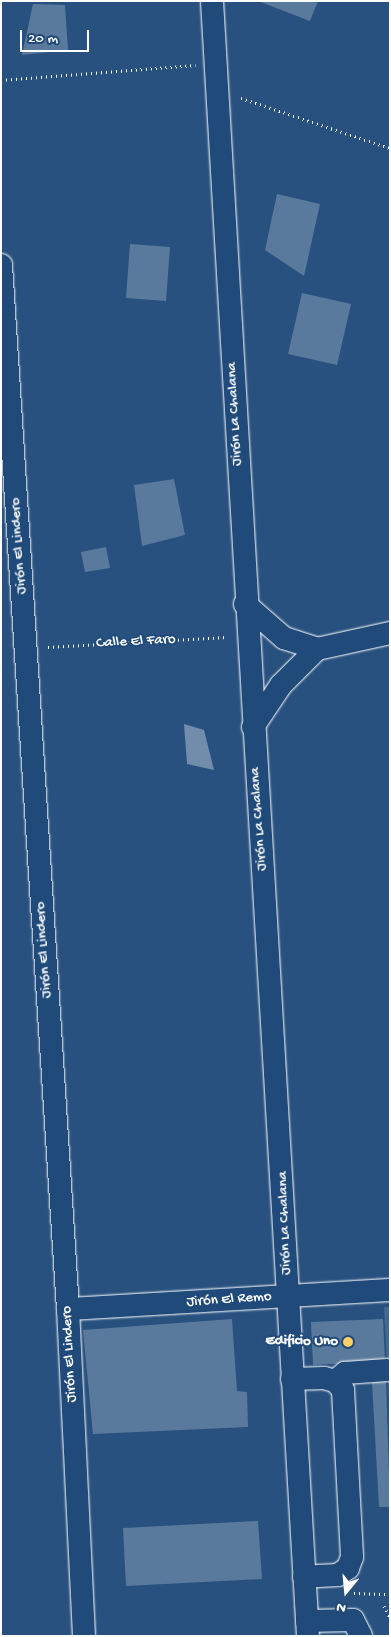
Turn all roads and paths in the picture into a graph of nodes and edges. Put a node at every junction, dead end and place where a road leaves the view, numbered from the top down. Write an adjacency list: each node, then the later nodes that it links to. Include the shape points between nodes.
1 (212, 1): 3 (street, Jirón La Chalana)
2 (228, 1): 3 (street)
3 (217, 62): 4 (path); 5 (street, Jirón La Chalana)
4 (1, 80)
5 (219, 91): 6 (path); 8 (street, Jirón La Chalana)
6 (390, 148)
7 (1, 265): 11 (street, Jirón El Lindero)
8 (245, 604): 10 (street, Jirón La Chalana); 12 (street, via 269,629)
9 (390, 633): 12 (street)
10 (247, 636): 11 (path, Calle El Faro); 13 (street, Jirón La Chalana)
11 (25, 648): 16 (street, Jirón El Lindero)
12 (317, 649): 13 (street, via 281,685)
13 (253, 727): 15 (street, Jirón La Chalana, via 288,1246)
14 (390, 1290): 15 (street, Jirón El Remo)
15 (287, 1296): 16 (street, Jirón El Remo); 18 (street, Jirón La Chalana)
16 (68, 1310): 26 (street, Jirón El Lindero)
17 (387, 1370): 19 (street, via 345,1373)
18 (292, 1379): 19 (street); 20 (street, Jirón La Chalana)
19 (335, 1381): 20 (street, via 343,1390 352,1557 348,1568 338,1575)
20 (304, 1577): 25 (street, Jirón La Chalana)
21 (390, 1594): 22 (path)
22 (383, 1595)
23 (384, 1606): 24 (path)
24 (390, 1618)
25 (307, 1628): 27 (street, via 354,1620)
26 (84, 1636)
27 (361, 1636)

